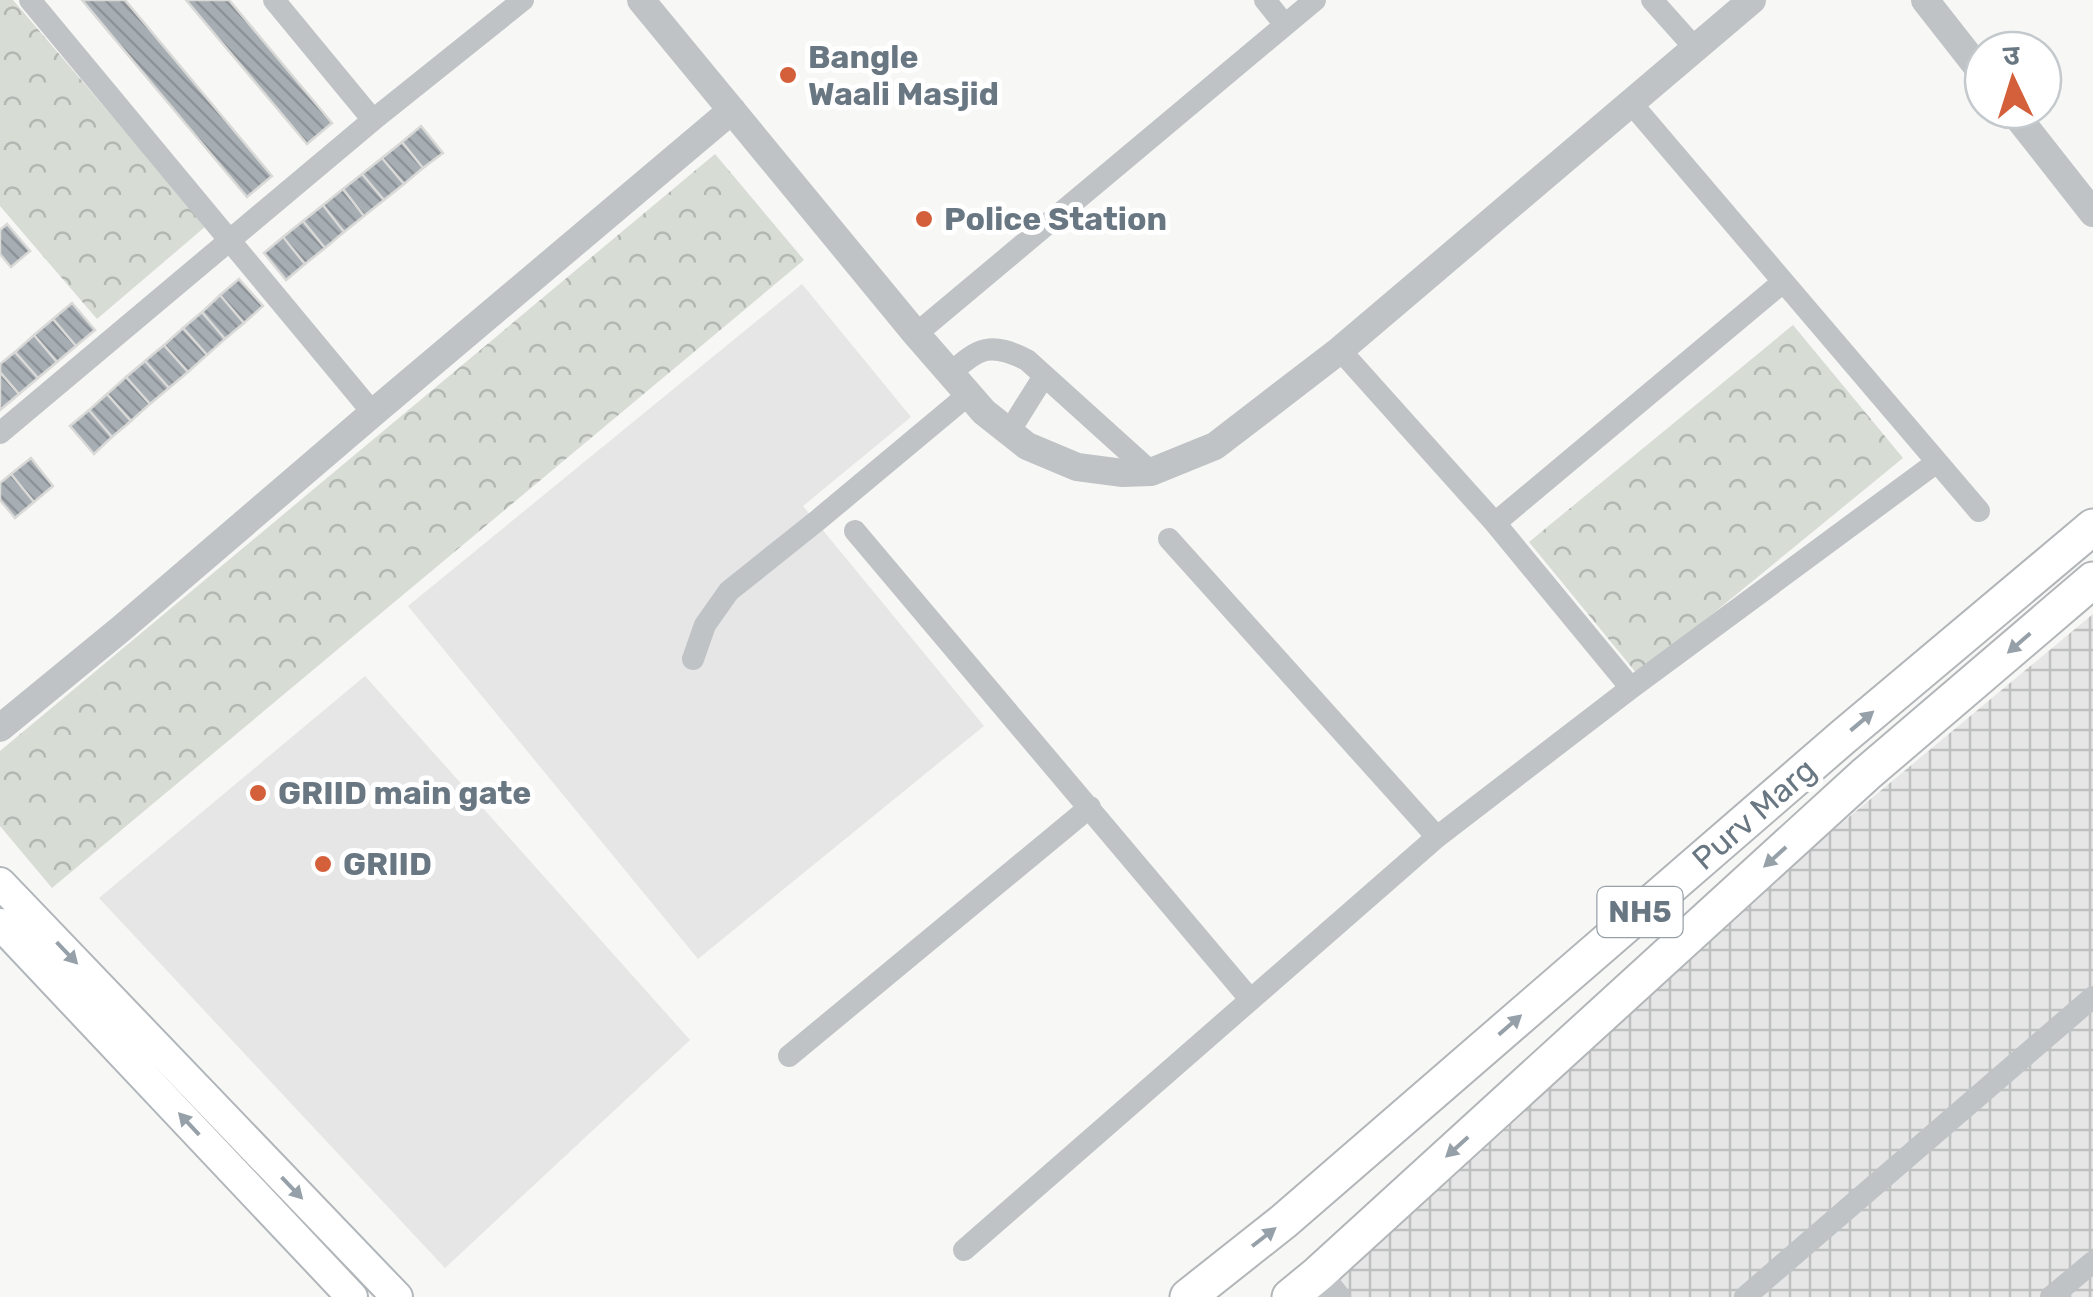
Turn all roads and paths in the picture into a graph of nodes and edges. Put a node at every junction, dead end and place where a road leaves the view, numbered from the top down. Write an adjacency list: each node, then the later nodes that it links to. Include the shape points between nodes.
1 (30, 0): 18 (street)
2 (274, 0): 15 (street)
3 (523, 0): 15 (street)
4 (641, 0): 14 (street)
5 (1265, 0): 10 (street)
6 (1315, 0): 10 (street)
7 (1652, 0): 12 (street)
8 (1752, 0): 12 (street)
9 (1931, 2): 11 (street)
10 (1285, 25): 20 (street)
11 (1963, 46)
12 (1694, 48): 13 (street)
13 (1631, 104): 19 (street); 21 (street)
14 (732, 110): 20 (street); 24 (street)
15 (374, 120): 18 (street)
16 (2028, 130): 17 (street)
17 (2093, 213)
18 (230, 240): 24 (street); 26 (street)
19 (1784, 282): 27 (street); 30 (street)
20 (916, 334): 23 (street)
21 (1340, 350): 28 (street, via 1215,446); 30 (street)
22 (1044, 376): 23 (street, via 1007,350 984,348 971,354); 25 (street); 28 (street)
23 (960, 384): 25 (street); 35 (street, via 818,520 729,591 704,625)
24 (372, 412): 37 (street)
25 (1009, 432): 28 (street, via 1077,466)
26 (0, 433)
27 (1938, 462): 29 (street); 36 (street)
28 (1151, 472)
29 (1979, 511)
30 (1495, 523): 36 (street)
31 (2093, 527): 50 (highway, Purv Marg / NH5, one-way to 31)
32 (854, 531): 38 (street)
33 (1168, 539): 39 (street)
34 (2093, 580): 47 (highway, Purv Marg / NH5, one-way to 47, via 1866,774)
35 (693, 659)
36 (1631, 688): 39 (street)
37 (0, 728)
38 (1090, 807): 43 (street); 44 (street)
39 (1437, 837): 43 (street)
40 (0, 883): 49 (main road, one-way to 49)
41 (0, 924): 48 (main road, one-way to 41)
42 (2093, 997): 52 (street)
43 (1250, 999): 45 (street)
44 (789, 1056)
45 (964, 1250)
46 (2093, 1262): 53 (street)
47 (1327, 1286): 51 (highway, Purv Marg / NH5)
48 (352, 1297)
49 (397, 1297)
50 (1188, 1297)
51 (1290, 1297)
52 (1746, 1297)
53 (2052, 1297)

